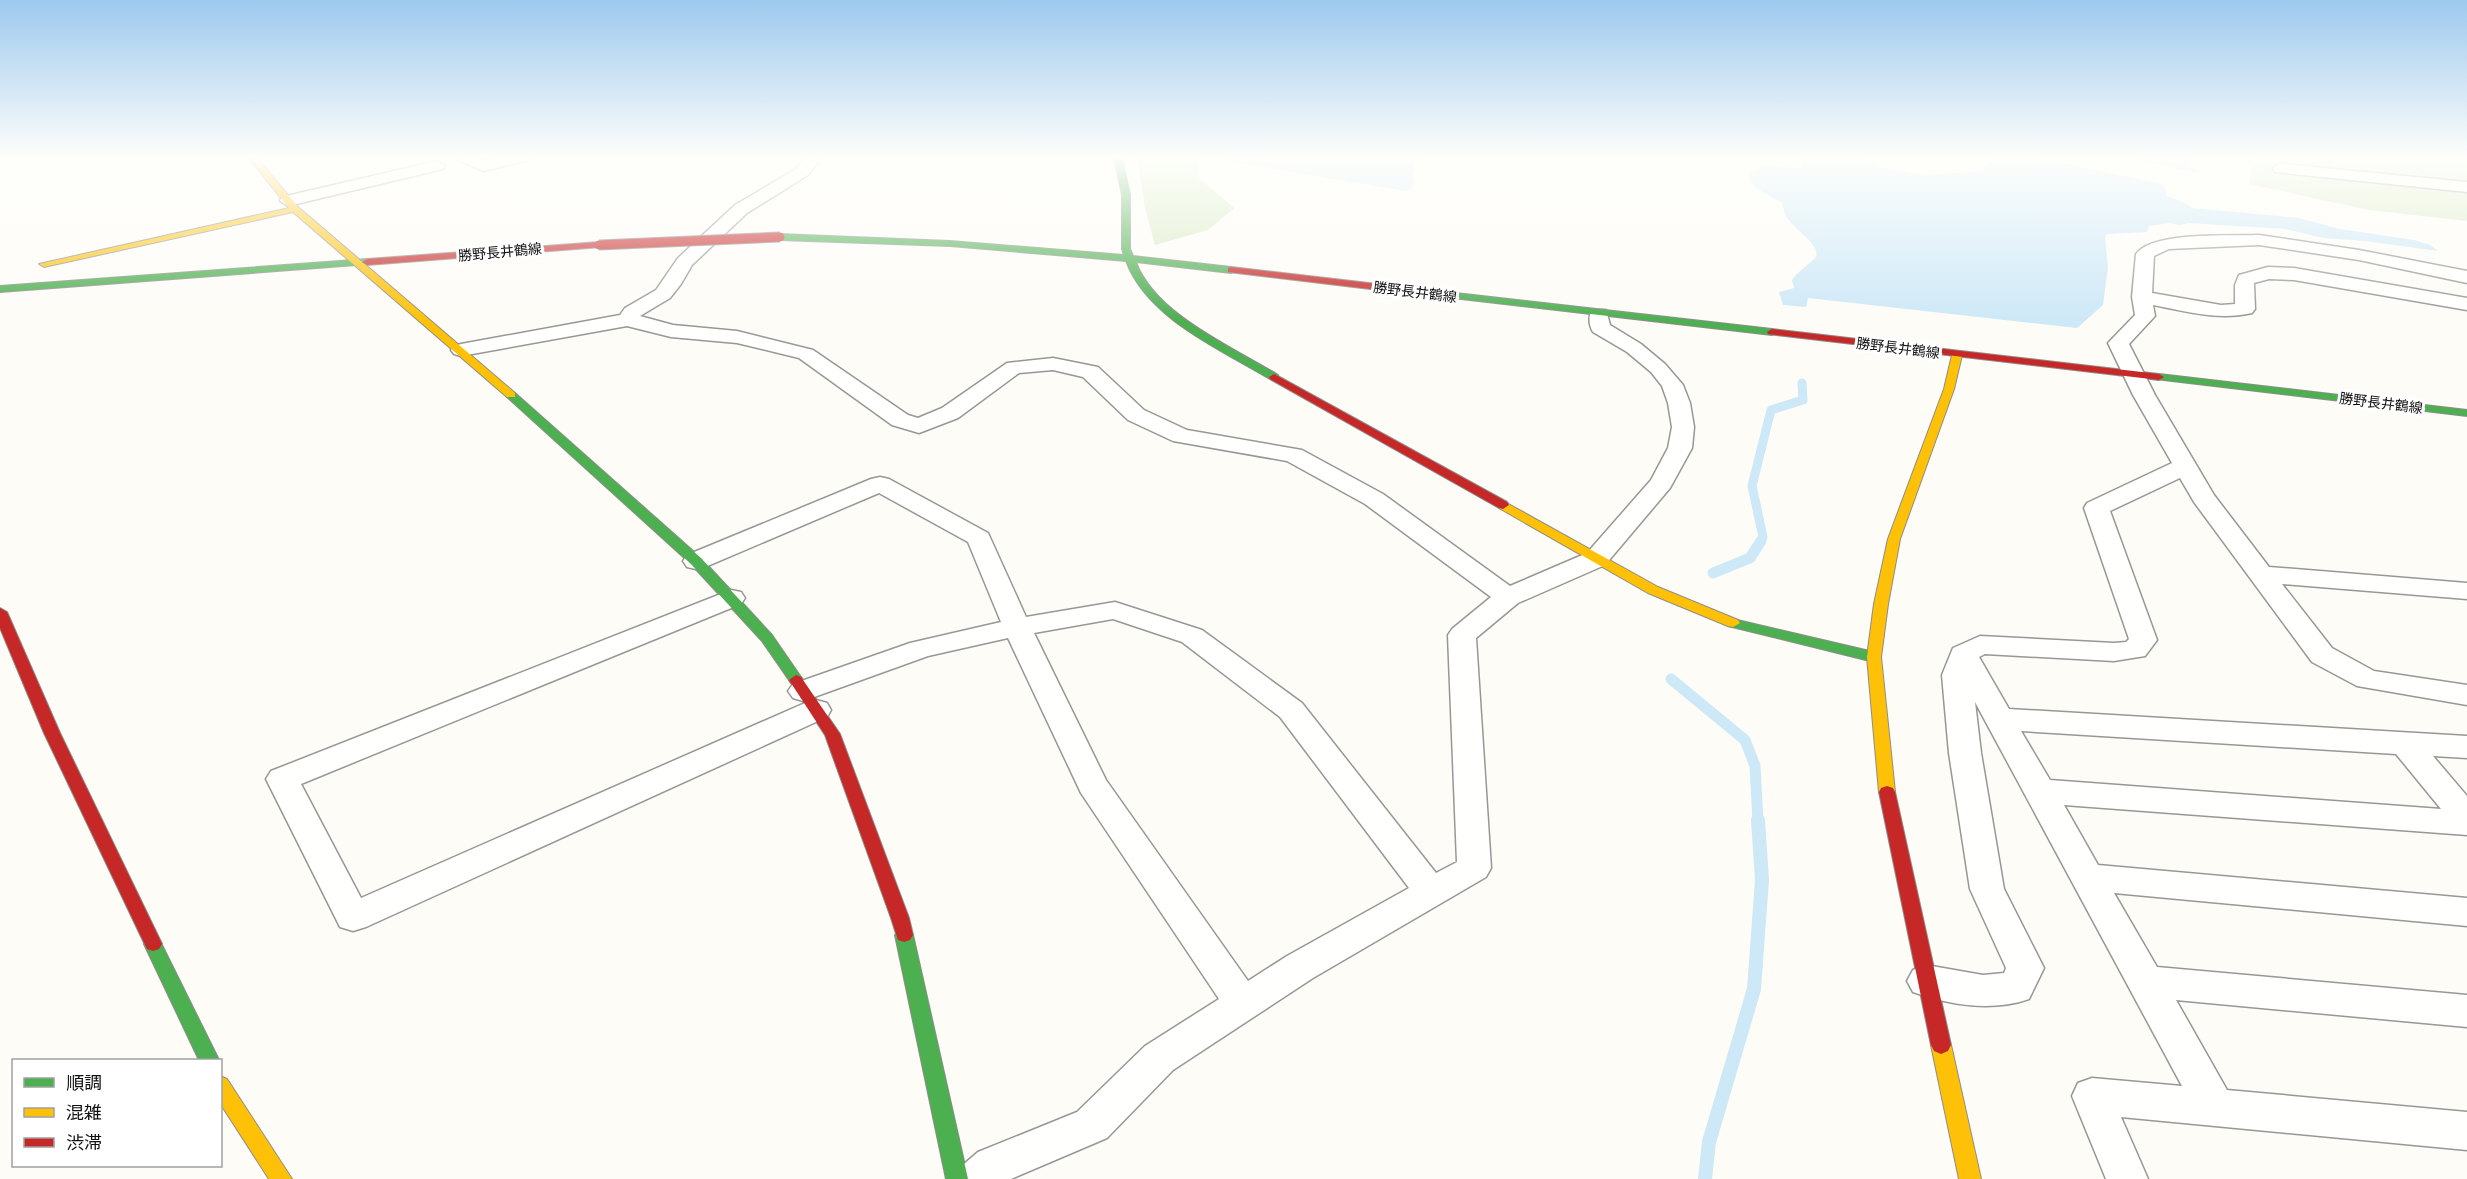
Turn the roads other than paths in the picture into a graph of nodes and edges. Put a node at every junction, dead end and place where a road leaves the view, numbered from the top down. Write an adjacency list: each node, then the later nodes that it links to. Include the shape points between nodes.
1 (262, 212): 6 (street)
2 (300, 212): 7 (street)
3 (738, 212): 13 (street, via 684,262 663,294 632,312)
4 (1126, 212): 5 (street, via 1126,249)
5 (1130, 258): 7 (street, 勝野長井鶴線, bridge, via 939,242 780,237 599,245); 12 (street, 勝野長井鶴線); 19 (street, via 1137,279 1171,315)
6 (44, 264)
7 (360, 264): 9 (street, 勝野長井鶴線); 14 (street)
8 (2467, 277): 10 (street, via 2305,245 2259,240 2169,243 2145,254)
9 (0, 289)
10 (2142, 297): 11 (street, via 2221,311 2245,309 2246,279 2294,274); 16 (street, via 2145,316 2118,343)
11 (2467, 304)
12 (1599, 314): 15 (street, 勝野長井鶴線); 19 (street, via 1600,328 1634,348 1672,385 1683,427 1680,448 1661,483)
13 (627, 320): 14 (street); 23 (street, via 671,331 736,337 806,354 900,420 919,426 950,413 1014,368 1053,364 1090,372 1136,415 1181,436 1294,455 1374,499)
14 (461, 350): 20 (street)
15 (1957, 355): 16 (street, 勝野長井鶴線); 28 (street, via 1949,389 1894,540)
16 (2133, 374): 17 (street, 勝野長井鶴線); 18 (street)
17 (2467, 413)
18 (2185, 466): 21 (street); 27 (street, via 2096,508 2143,640 2135,650 1980,645)
19 (1596, 558): 23 (street); 28 (street, via 1653,590 1733,622)
20 (696, 561): 24 (street); 26 (street, via 880,484 979,538)
21 (2260, 574): 22 (street); 29 (street, via 2322,655 2367,679)
22 (2467, 591)
23 (1508, 597): 38 (street, via 1461,635 1474,868)
24 (731, 598): 30 (street, via 767,638); 30 (street, via 282,779 353,916)
25 (0, 612): 44 (street, via 52,733)
26 (1017, 627): 30 (street, via 920,649); 38 (street, via 1115,610 1192,636 1291,710); 42 (street, via 1092,785)
27 (1963, 654): 31 (street); 40 (street, via 1957,675 1965,753 1988,889 2025,968 2016,988 1983,991)
28 (1874, 657): 40 (street, via 1884,777)
29 (2467, 695)
30 (810, 701): 49 (street, via 832,734 900,918)
31 (1999, 719): 32 (street); 34 (street)
32 (2405, 744): 33 (street); 35 (street)
33 (2467, 747)
34 (2038, 791): 36 (street); 37 (street)
35 (2467, 818)
36 (2467, 823)
37 (2087, 877): 39 (street); 41 (street)
38 (1431, 892): 42 (street)
39 (2467, 912)
40 (1926, 981): 51 (street)
41 (2145, 982): 43 (street); 46 (street)
42 (1242, 1003): 50 (street, via 1159,1058 1092,1125 993,1166)
43 (2467, 1011)
44 (209, 1059)
45 (222, 1088): 48 (street)
46 (2214, 1107): 47 (street); 52 (street, via 2092,1096)
47 (2467, 1131)
48 (281, 1179)
49 (957, 1179)
50 (978, 1179)
51 (1970, 1179)
52 (2127, 1179)

